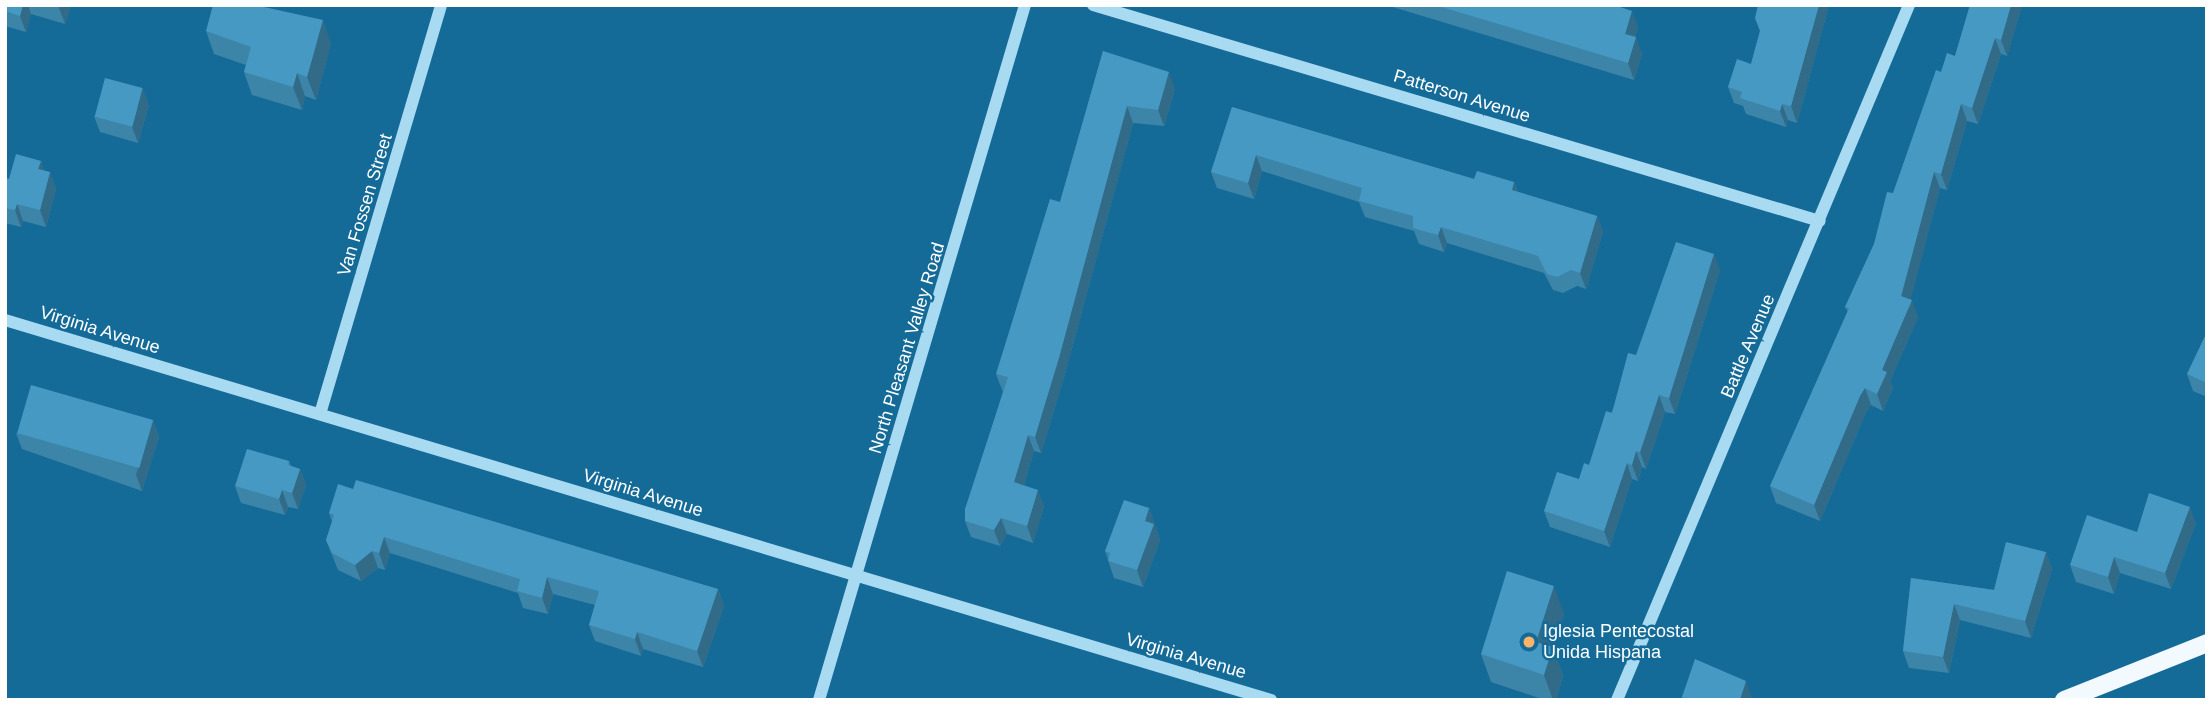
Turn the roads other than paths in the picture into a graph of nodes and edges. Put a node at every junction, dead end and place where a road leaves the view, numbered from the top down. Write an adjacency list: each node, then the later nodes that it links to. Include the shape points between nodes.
1 (441, 5): 7 (street, Van Fossen Street)
2 (1025, 5): 8 (street, North Pleasant Valley Road)
3 (1093, 5): 5 (street, Patterson Avenue)
4 (1909, 5): 5 (street, Battle Avenue)
5 (1820, 221): 12 (street, Battle Avenue)
6 (5, 320): 7 (street, Virginia Avenue)
7 (320, 414): 8 (street, Virginia Avenue)
8 (856, 576): 10 (street, North Pleasant Valley Road); 11 (street, Virginia Avenue)
9 (2207, 643): 13 (main road)
10 (819, 700)
11 (1271, 700)
12 (1617, 700)
13 (2064, 700)

